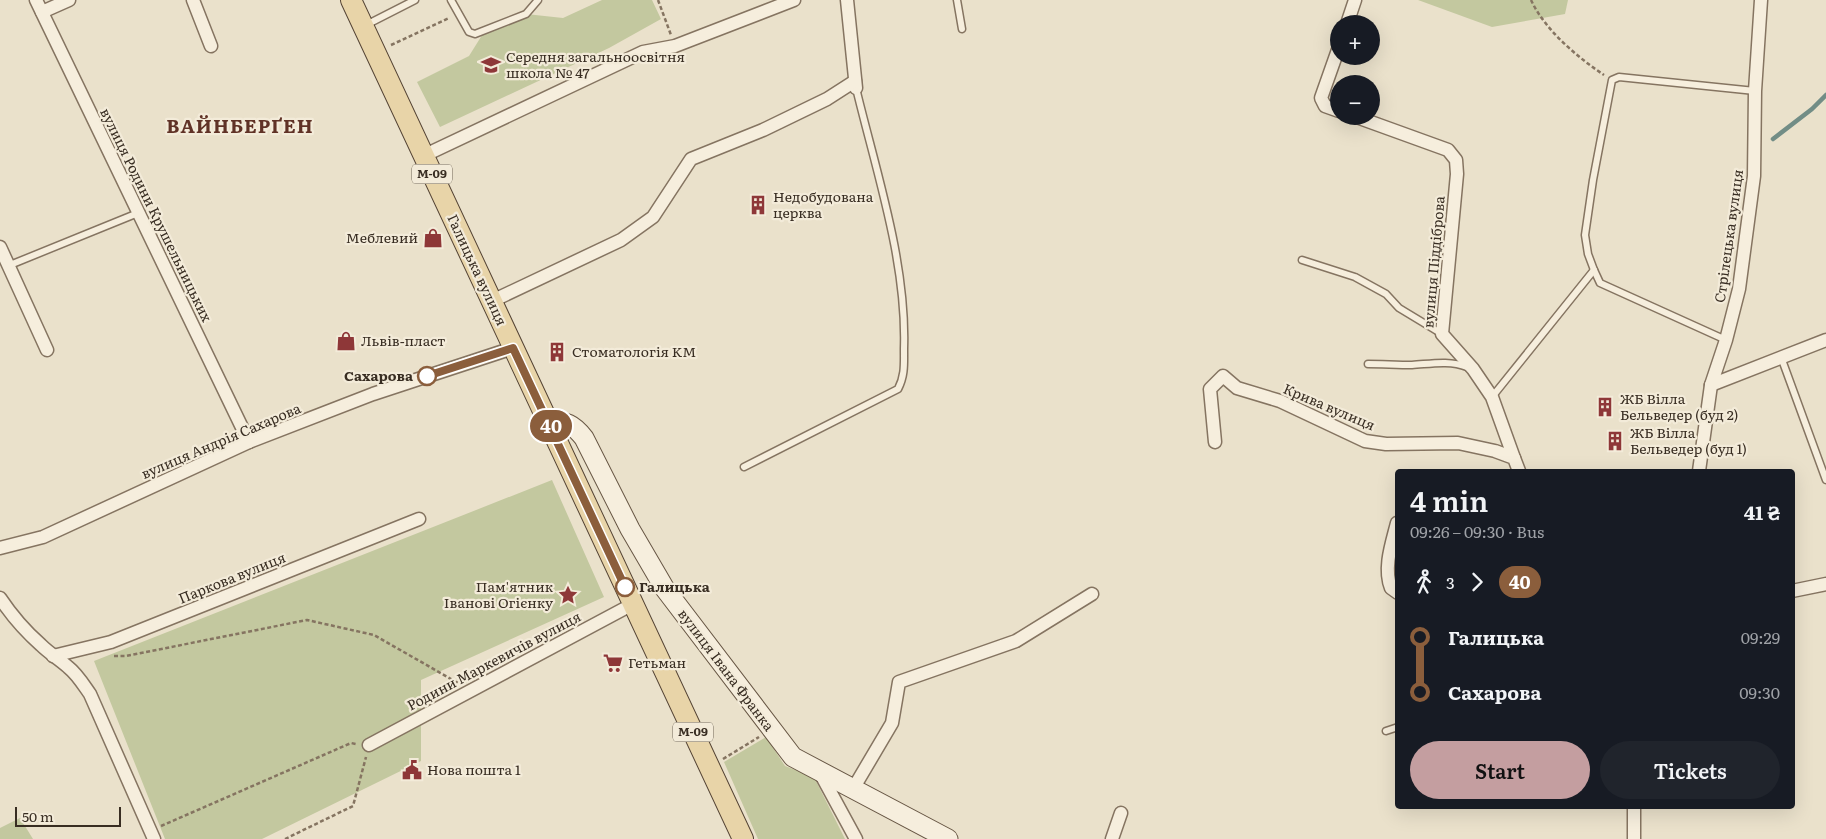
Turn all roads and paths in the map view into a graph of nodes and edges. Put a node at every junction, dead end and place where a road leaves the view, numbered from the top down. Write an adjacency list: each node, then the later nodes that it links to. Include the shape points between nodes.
1 (69, 0): 14 (street)
2 (192, 0): 20 (street)
3 (351, 0): 17 (main road, Галицька вулиця / М-09)
4 (415, 0): 17 (lane)
5 (451, 0): 15 (lane)
6 (538, 0): 15 (lane, via 526,14 475,34 469,32)
7 (658, 0): 21 (path)
8 (794, 0): 21 (street)
9 (847, 0): 24 (street)
10 (957, 0): 18 (lane)
11 (1355, 0): 16 (street)
12 (1531, 0): 23 (path, via 1559,38 1582,60)
13 (1761, 0): 25 (street, Стрілецька вулиця)
14 (39, 6): 29 (street, вулиця Родини Крушельницьких)
15 (457, 14): 19 (path)
16 (1350, 15)
17 (363, 27): 28 (main road, Галицька вулиця / М-09)
18 (962, 29)
19 (391, 44)
20 (211, 46)
21 (674, 46): 28 (street, via 643,52)
22 (1333, 65): 26 (street, via 1321,98)
23 (1612, 80): 25 (lane, via 1619,77); 33 (lane, via 1585,235)
24 (856, 84): 34 (street, via 763,130 691,159 653,217 621,240); 49 (lane, via 896,252 905,322 904,378 898,389)
25 (1755, 91): 36 (street, Стрілецька вулиця, via 1754,176 1740,289)
26 (1330, 108)
27 (1379, 125): 35 (street, вулиця Піддіброва, via 1448,150 1456,160)
28 (423, 156): 34 (main road, Галицька вулиця / М-09)
29 (138, 213): 32 (lane); 46 (street, вулиця Родини Крушельницьких)
30 (0, 247): 32 (street)
31 (1302, 260): 35 (lane, via 1355,277 1386,294 1399,308)
32 (10, 265): 39 (street)
33 (1594, 270): 36 (lane, via 1600,283); 44 (lane)
34 (492, 301): 38 (main road, Галицька вулиця / М-09)
35 (1442, 334): 42 (street, вулиця Піддіброва)
36 (1726, 340): 43 (street, Стрілецька вулиця)
37 (1826, 340): 40 (street)
38 (513, 348): 45 (main road, Галицька вулиця / М-09); 46 (street, вулиця Андрія Сахарова, via 373,394)
39 (47, 350)
40 (1781, 357): 43 (street); 52 (lane)
41 (1368, 364): 42 (lane, via 1442,363)
42 (1472, 369): 44 (street, вулиця Піддіброва)
43 (1711, 385): 51 (street, Стрілецька вулиця)
44 (1492, 397): 48 (street, вулиця Піддіброва)
45 (549, 422): 61 (main road, Галицька вулиця / М-09); 70 (street, вулиця Івана Франка, via 560,421 576,427 665,589 792,757)
46 (249, 442): 55 (street, вулиця Андрія Сахарова, via 43,537)
47 (1215, 442): 48 (street, Крива вулиця, via 1210,389 1222,376 1237,388 1280,401 1365,441 1386,444 1458,443)
48 (1514, 458): 50 (street)
49 (744, 467)
50 (1518, 469)
51 (1698, 469)
52 (1826, 480)
53 (419, 519): 62 (street, Паркова вулиця, via 111,642)
54 (1395, 532): 58 (street, via 1388,572 1391,588)
55 (0, 548)
56 (1826, 584): 57 (street)
57 (1795, 589)
58 (1395, 591)
59 (1092, 594): 71 (street, via 1016,641 899,682 892,723)
60 (0, 598): 62 (street, via 10,613)
61 (633, 604): 64 (street, Родини Маркевичів вулиця); 69 (main road, Галицька вулиця / М-09)
62 (53, 656): 74 (street, via 68,666 90,694)
63 (107, 656): 64 (path, via 126,656 307,620 374,635)
64 (470, 690): 68 (street, Родини Маркевичів вулиця)
65 (1395, 728): 66 (lane)
66 (1386, 731)
67 (760, 736): 69 (path)
68 (369, 745): 74 (path, via 351,743); 75 (path, via 353,806)
69 (710, 769): 76 (main road, Галицька вулиця / М-09)
70 (820, 771): 71 (street, вулиця Івана Франка); 77 (street)
71 (853, 788): 78 (street, вулиця Івана Франка)
72 (1634, 809): 80 (street)
73 (1121, 813): 79 (street)
74 (152, 835)
75 (285, 839)
76 (743, 839)
77 (856, 839)
78 (948, 839)
79 (1112, 839)
80 (1634, 839)

